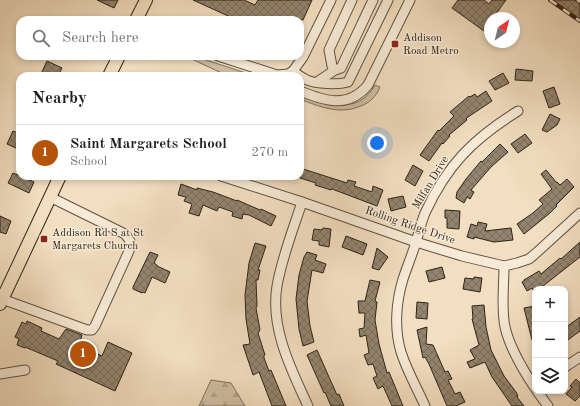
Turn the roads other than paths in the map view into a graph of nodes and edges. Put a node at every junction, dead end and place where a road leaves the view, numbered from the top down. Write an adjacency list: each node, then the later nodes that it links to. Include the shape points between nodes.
1 (146, 0): 7 (main road)
2 (331, 0): 8 (street)
3 (352, 0): 12 (street, via 329,50)
4 (373, 0): 12 (street, via 340,68)
5 (388, 0): 17 (street, via 348,82)
6 (410, 0): 18 (street, via 368,85 357,96 347,100 330,101)
7 (138, 16)
8 (304, 55)
9 (117, 60): 13 (main road)
10 (241, 60): 14 (street)
11 (301, 60): 15 (street)
12 (335, 70): 17 (street)
13 (111, 72)
14 (264, 72)
15 (294, 72)
16 (304, 78): 17 (street)
17 (317, 82)
18 (304, 92)
19 (518, 111): 25 (street, Milfan Drive, via 476,140 453,166 425,213)
20 (58, 180): 22 (main road)
21 (233, 180): 23 (street, Rolling Ridge Drive)
22 (50, 197): 27 (main road); 27 (street, via 125,234 130,241 129,250 95,326 88,330)
23 (302, 202): 25 (street, Rolling Ridge Drive); 34 (street, via 282,264 276,302 285,354)
24 (580, 213): 26 (street, Rolling Ridge Drive, via 529,259)
25 (416, 242): 26 (street, Rolling Ridge Drive); 35 (street, Milfan Drive, via 400,290 397,310 398,332 401,351)
26 (504, 266): 32 (street, via 504,314 507,335)
27 (1, 301)
28 (580, 357): 29 (street)
29 (568, 365)
30 (25, 370): 31 (street)
31 (0, 374)
32 (532, 383)
33 (539, 394): 36 (street)
34 (308, 406)
35 (425, 406)
36 (548, 406)

